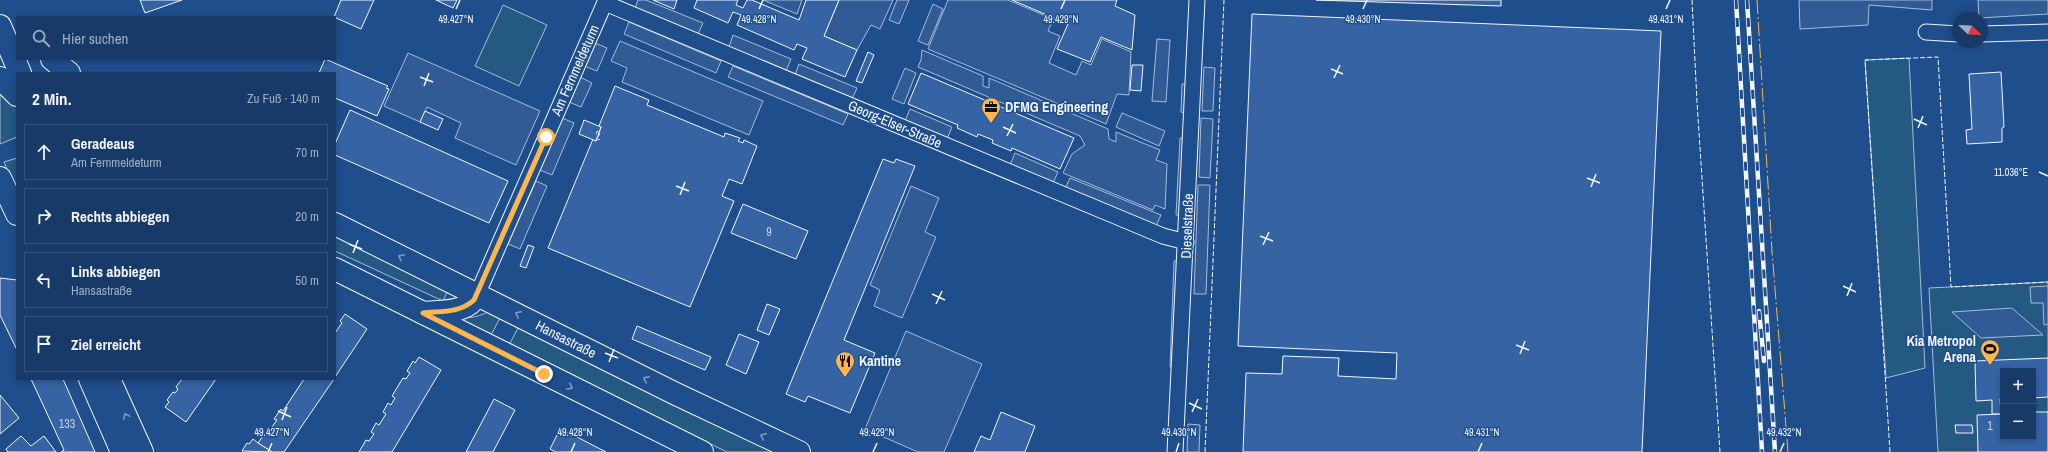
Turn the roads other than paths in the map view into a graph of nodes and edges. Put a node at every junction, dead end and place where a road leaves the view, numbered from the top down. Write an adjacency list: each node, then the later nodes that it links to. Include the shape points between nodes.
1 (1197, 0): 18 (street, Dieselstraße)
2 (605, 2): 18 (street, Georg-Elser-Straße, via 1163,236); 20 (street, Am Fernmeldeturm)
3 (0, 10): 5 (main road)
4 (0, 26): 11 (main road)
5 (16, 26)
6 (1926, 32): 8 (street)
7 (2048, 32): 9 (street)
8 (1952, 34)
9 (1988, 34)
10 (53, 60): 12 (main road)
11 (20, 72)
12 (68, 72)
13 (0, 78): 14 (main road)
14 (16, 93)
15 (0, 178): 16 (main road)
16 (16, 212)
17 (336, 224): 20 (main road, Hansastraße, one-way to 17)
18 (1186, 242): 28 (street, Dieselstraße)
19 (336, 270): 21 (main road)
20 (477, 295): 21 (main road, via 466,307 458,310); 27 (main road, Hansastraße, one-way to 20)
21 (423, 313): 26 (main road, one-way to 26)
22 (90, 380): 24 (main road)
23 (109, 380): 25 (main road, one-way to 23)
24 (122, 452)
25 (142, 452)
26 (702, 452)
27 (799, 452)
28 (1175, 452)

